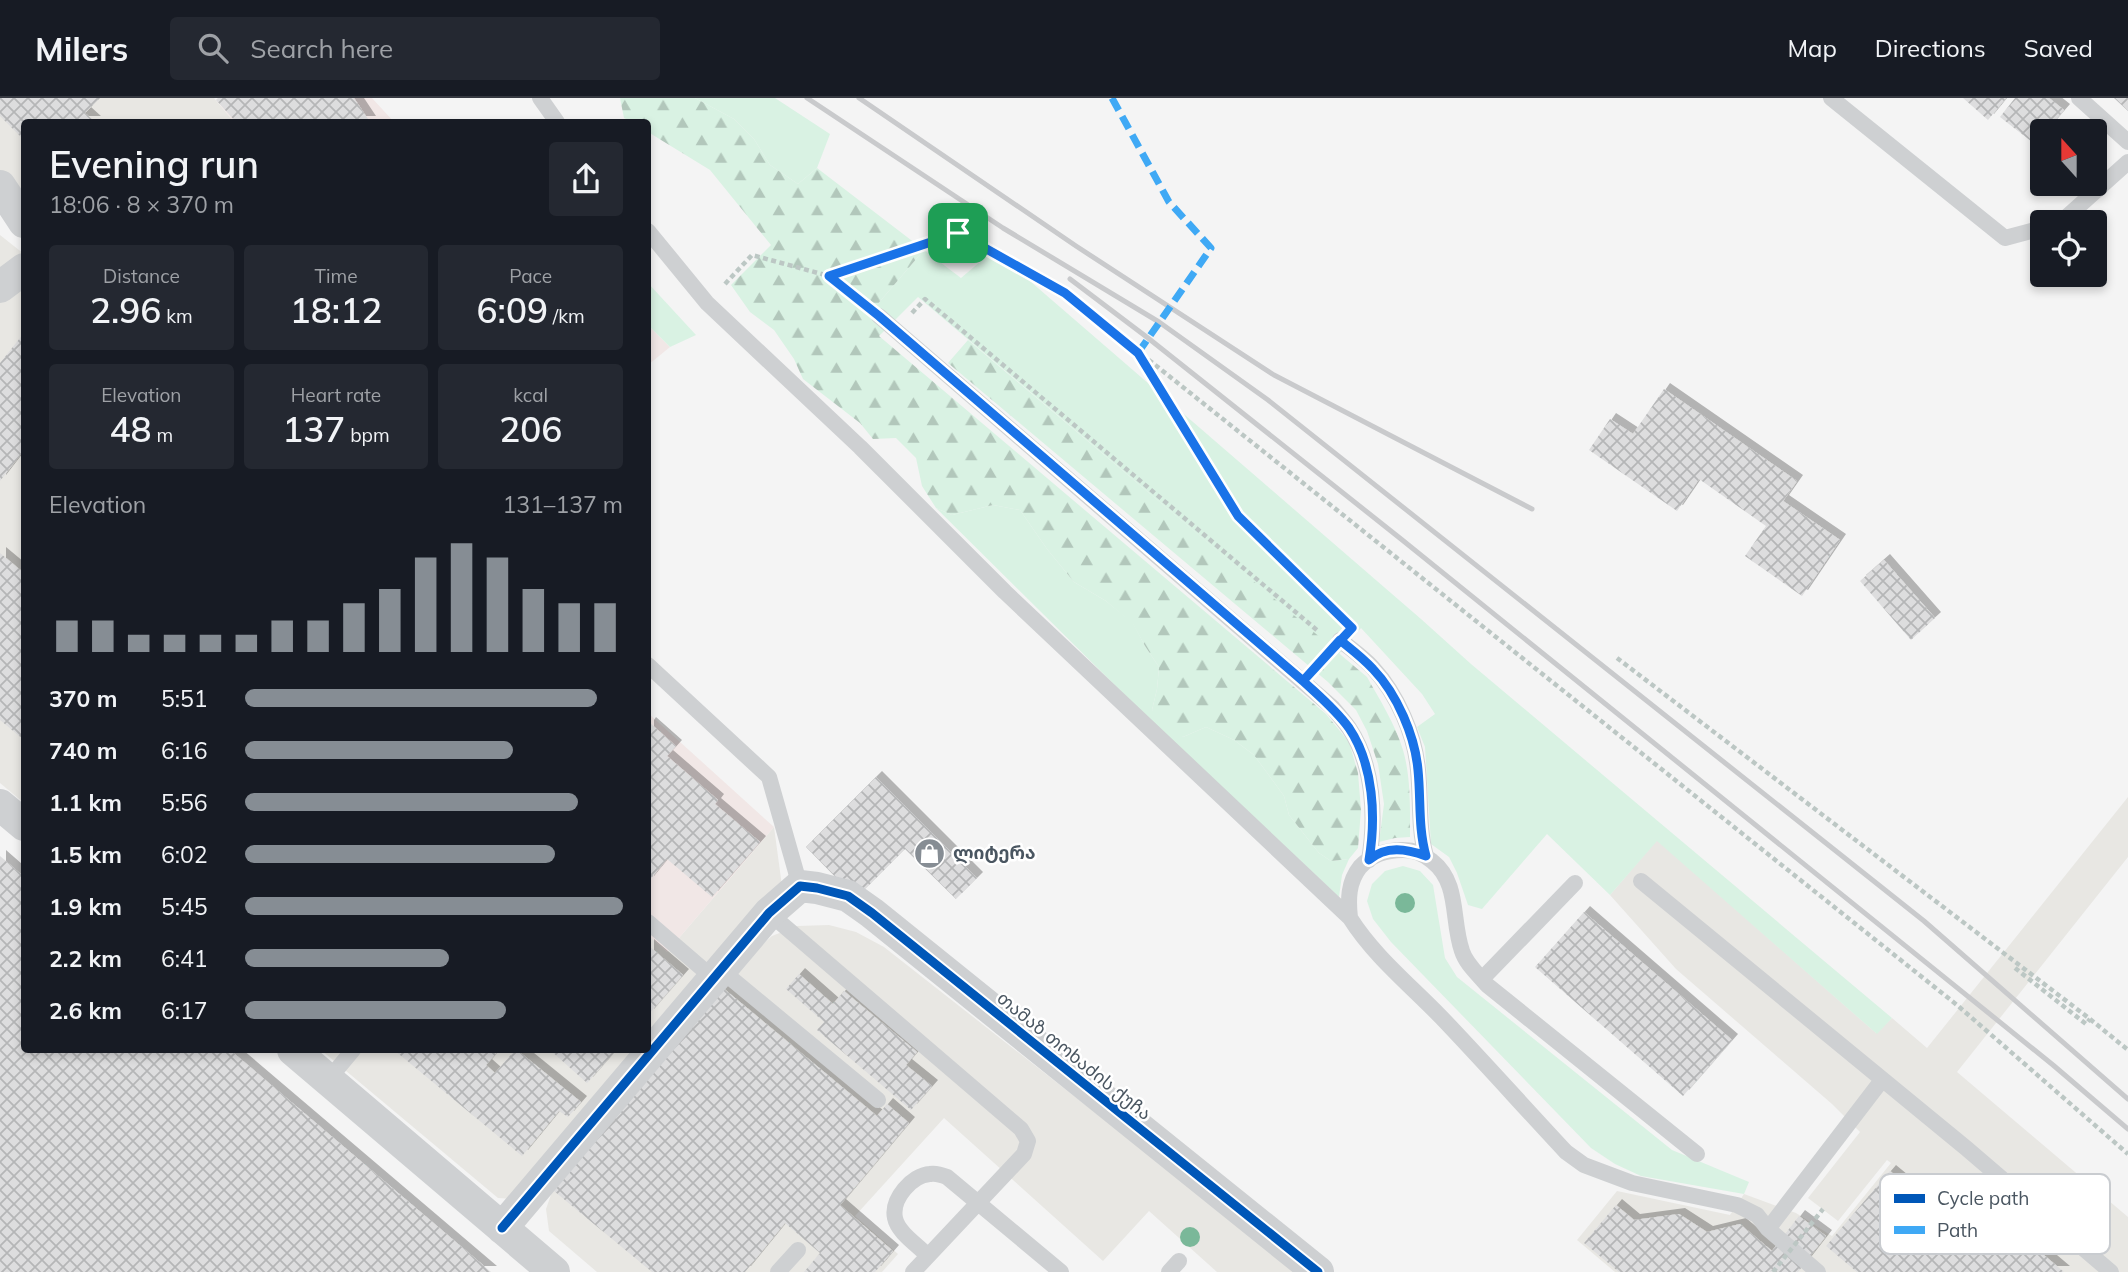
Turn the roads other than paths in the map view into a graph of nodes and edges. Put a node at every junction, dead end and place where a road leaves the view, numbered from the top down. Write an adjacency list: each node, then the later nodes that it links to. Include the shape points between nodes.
1 (540, 98): 4 (lane)
2 (1831, 98): 10 (lane, via 2005,238)
3 (2079, 98): 5 (lane)
4 (555, 119)
5 (2128, 142)
6 (2128, 162): 8 (lane)
7 (0, 186): 9 (street)
8 (2074, 210)
9 (21, 218)
10 (2030, 231)
11 (651, 235): 25 (lane, via 707,303 1004,592)
12 (21, 272): 13 (street)
13 (0, 287)
14 (879, 316): 20 (lane, via 1332,707 1362,754 1373,802)
15 (1340, 640): 19 (lane, via 1384,682 1414,746)
16 (651, 668): 23 (lane, via 769,777)
17 (0, 805): 18 (street)
18 (21, 822)
19 (1426, 856): 20 (lane, via 1391,850); 28 (lane, via 1440,867 1449,883 1462,951)
20 (1369, 860): 25 (lane, via 1351,883)
21 (1641, 880): 34 (lane)
22 (1575, 883): 28 (lane)
23 (800, 886): 24 (street); 48 (street, თამაზ თოხაძის ქუჩა, via 848,896)
24 (769, 913): 27 (street); 38 (lane, via 1021,1129 1028,1141 1024,1154)
25 (1350, 918): 40 (lane, via 1377,953 1584,1166 1632,1183 1737,1205 1757,1215)
26 (651, 924): 27 (lane)
27 (717, 974): 29 (street); 35 (lane)
28 (1482, 979): 36 (lane)
29 (651, 1052)
30 (296, 1053): 33 (street)
31 (350, 1053): 33 (lane)
32 (650, 1053): 39 (street)
33 (328, 1080): 39 (street)
34 (1882, 1080): 37 (lane); 40 (lane)
35 (878, 1100)
36 (1698, 1154)
37 (1994, 1174)
38 (978, 1202): 43 (lane); 43 (lane, via 947,1177 936,1174 928,1173 904,1189 895,1217); 47 (lane)
39 (502, 1228): 44 (street)
40 (1768, 1229): 49 (lane)
41 (798, 1250): 45 (lane)
42 (2090, 1254): 50 (lane)
43 (928, 1256): 46 (lane)
44 (554, 1272)
45 (778, 1272)
46 (913, 1272)
47 (1062, 1272)
48 (1318, 1272)
49 (1818, 1272)
50 (2111, 1272)

